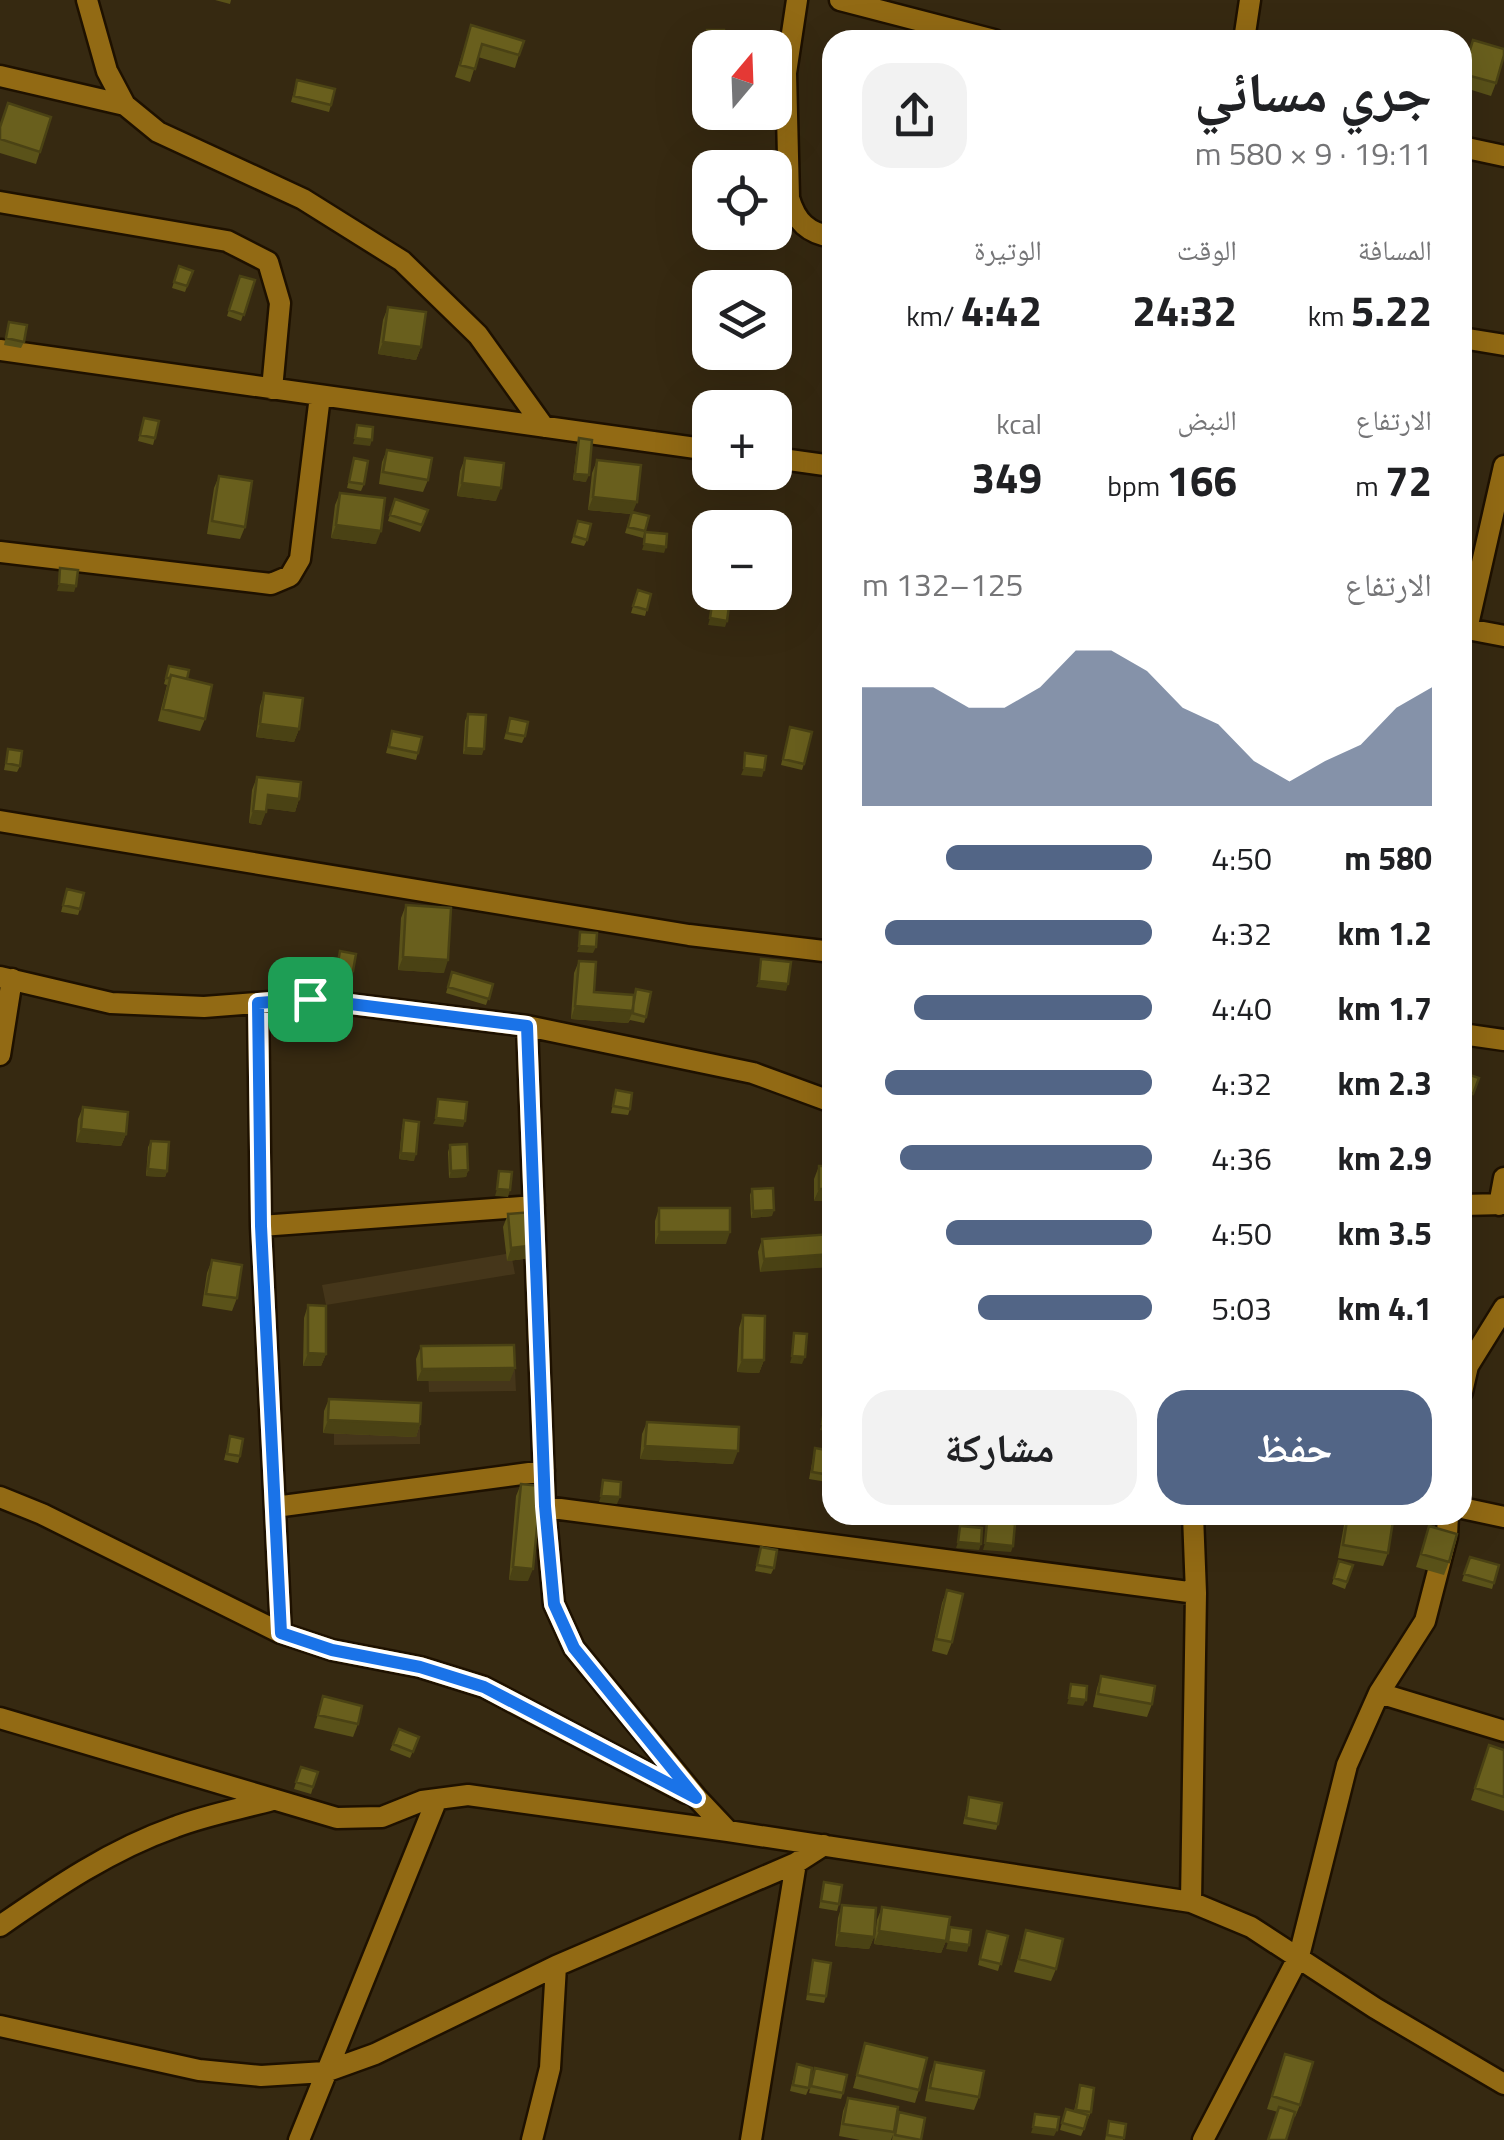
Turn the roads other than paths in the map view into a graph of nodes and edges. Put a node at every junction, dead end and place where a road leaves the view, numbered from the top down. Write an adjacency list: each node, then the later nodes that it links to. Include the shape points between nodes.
1 (87, 0): 8 (street, via 107,72)
2 (797, 0): 12 (street, via 786,73 789,198 794,217)
3 (840, 0): 5 (street)
4 (1250, 0): 6 (street)
5 (956, 30)
6 (1246, 30)
7 (0, 76): 8 (street)
8 (124, 105): 18 (street, via 158,132 302,199 402,260 478,335)
9 (1472, 149): 10 (street)
10 (1504, 156)
11 (0, 202): 16 (street, via 227,241 268,262 280,303)
12 (822, 235)
13 (1472, 340): 14 (street)
14 (1504, 345)
15 (0, 350): 16 (street)
16 (272, 389): 17 (street)
17 (320, 396): 18 (street); 24 (street, via 300,559 290,576 271,584)
18 (544, 427): 19 (street)
19 (692, 448)
20 (792, 460): 21 (street)
21 (822, 465)
22 (1504, 466): 23 (street)
23 (1501, 490): 25 (street)
24 (0, 552)
25 (1472, 602)
26 (1472, 630): 27 (street)
27 (1504, 636)
28 (0, 821): 29 (street, via 632,926)
29 (822, 951)
30 (6, 978): 31 (street, via 111,1003); 35 (street)
31 (258, 1003): 32 (street, via 310,999); 41 (street)
32 (527, 1026): 36 (street, via 753,1072); 40 (street)
33 (1472, 1035): 34 (street)
34 (1504, 1040)
35 (0, 1055)
36 (822, 1098)
37 (1504, 1178): 38 (street)
38 (1502, 1204): 39 (street)
39 (1472, 1205)
40 (534, 1206): 41 (street); 44 (street)
41 (261, 1226): 47 (street)
42 (1504, 1308): 43 (street)
43 (1472, 1360)
44 (544, 1471): 46 (street); 47 (street)
45 (0, 1498): 53 (street)
46 (545, 1506): 52 (street); 57 (street, via 554,1604 574,1648)
47 (275, 1508): 53 (street)
48 (1472, 1510): 49 (street)
49 (1504, 1517)
50 (1193, 1525): 52 (street)
51 (1448, 1525): 54 (street, via 1425,1621)
52 (1196, 1593): 63 (street)
53 (281, 1633): 57 (street, via 484,1687)
54 (1380, 1693): 56 (street); 65 (street, via 1346,1765)
55 (0, 1718): 59 (street)
56 (1504, 1731)
57 (696, 1798): 60 (street)
58 (437, 1799): 59 (street, via 382,1817 337,1818); 60 (street, via 468,1796); 68 (street)
59 (274, 1800): 64 (street, via 125,1847)
60 (728, 1831): 61 (street)
61 (824, 1846): 62 (street); 63 (street)
62 (796, 1863): 66 (street); 72 (street)
63 (1192, 1902): 65 (street)
64 (0, 1926)
65 (1299, 1956): 69 (street); 73 (street)
66 (556, 1966): 68 (street); 71 (street, via 550,2068)
67 (0, 2026): 68 (street, via 199,2070 260,2076)
68 (324, 2072): 70 (street)
69 (1504, 2084)
70 (299, 2140)
71 (532, 2140)
72 (752, 2140)
73 (1204, 2140)

